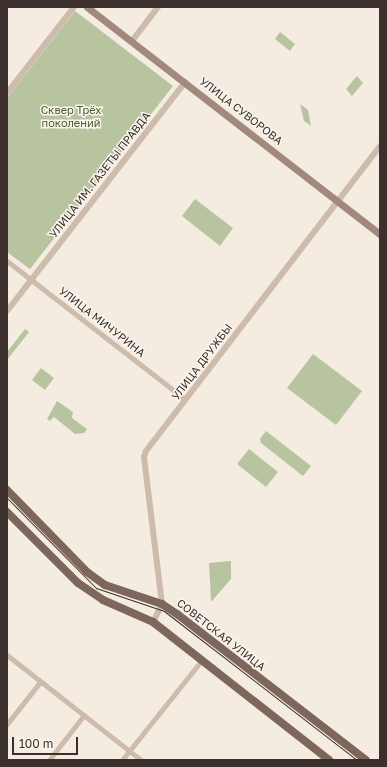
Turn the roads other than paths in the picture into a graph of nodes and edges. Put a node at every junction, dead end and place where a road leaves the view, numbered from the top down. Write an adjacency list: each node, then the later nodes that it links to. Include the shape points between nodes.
1 (74, 7): 6 (street)
2 (87, 7): 4 (main road, УЛИЦА СУВОРОВА)
3 (158, 7): 4 (street)
4 (132, 41): 5 (main road, УЛИЦА СУВОРОВА)
5 (185, 82): 8 (main road, УЛИЦА СУВОРОВА); 11 (street, УЛИЦА ИМ. ГАЗЕТЫ ПРАВДА)
6 (7, 93)
7 (380, 146): 8 (street, УЛИЦА ДРУЖБЫ)
8 (338, 200): 9 (main road, УЛИЦА СУВОРОВА); 13 (street, УЛИЦА ДРУЖБЫ)
9 (380, 234)
10 (7, 261): 11 (street, УЛИЦА МИЧУРИНА)
11 (32, 280): 12 (street, УЛИЦА ИМ. ГАЗЕТЫ ПРАВДА); 13 (street, УЛИЦА МИЧУРИНА)
12 (7, 311)
13 (185, 399): 16 (street, УЛИЦА ДРУЖБЫ, via 150,444 144,457)
14 (7, 490): 16 (main road, СОВЕТСКАЯ УЛИЦА, via 87,572 105,585)
15 (7, 512): 17 (main road, via 78,583 103,600)
16 (162, 604): 17 (street); 28 (main road, СОВЕТСКАЯ УЛИЦА)
17 (153, 622): 19 (main road)
18 (7, 655): 20 (street)
19 (201, 661): 23 (street); 27 (main road)
20 (40, 682): 21 (street); 22 (street)
21 (84, 715): 23 (street); 24 (street)
22 (7, 724)
23 (129, 751): 25 (street); 26 (street)
24 (49, 760)
25 (122, 760)
26 (141, 760)
27 (329, 760)
28 (366, 760)

